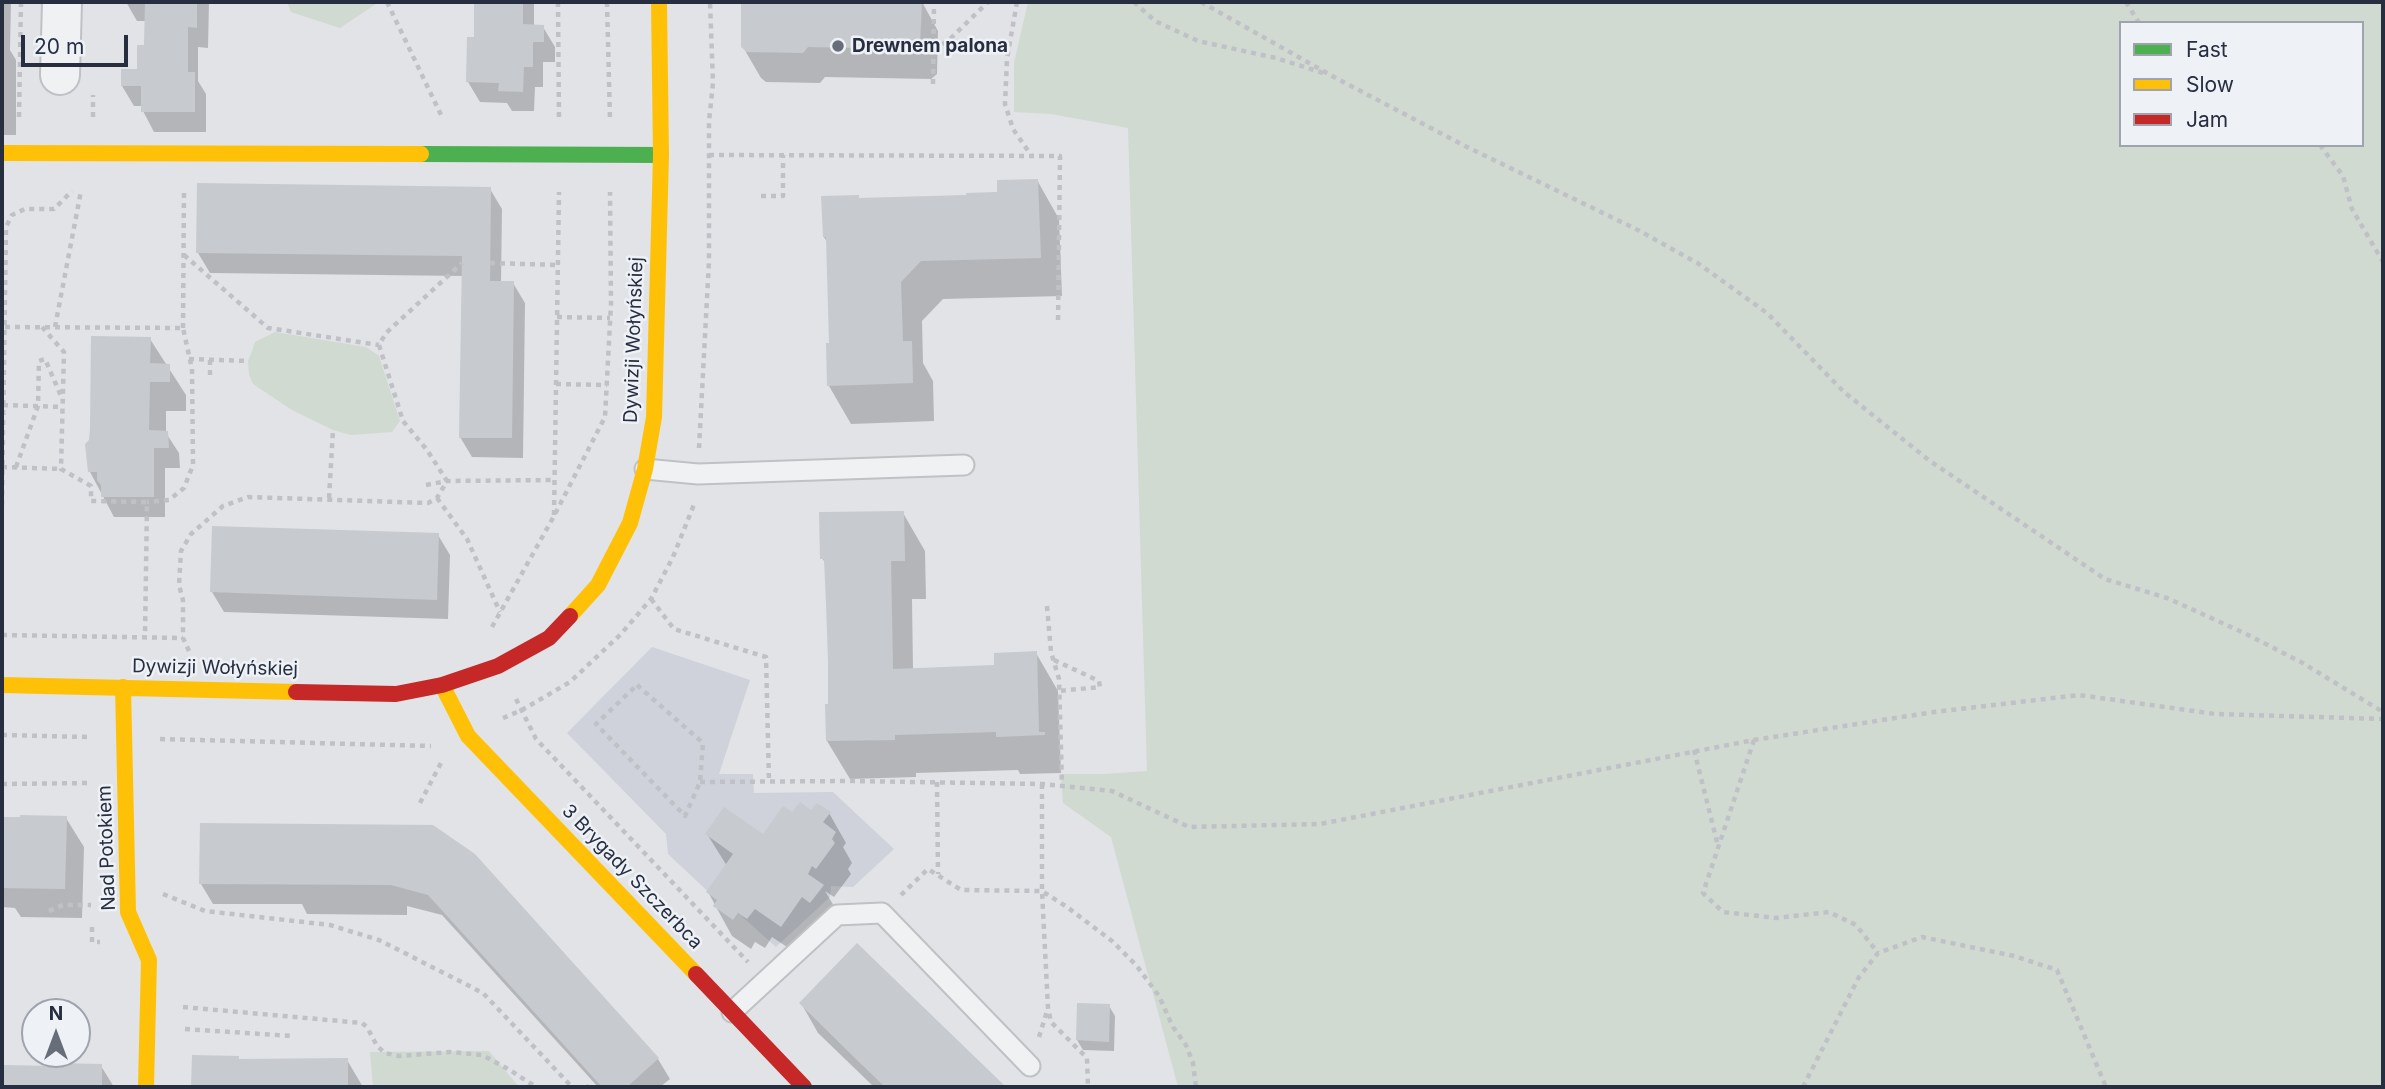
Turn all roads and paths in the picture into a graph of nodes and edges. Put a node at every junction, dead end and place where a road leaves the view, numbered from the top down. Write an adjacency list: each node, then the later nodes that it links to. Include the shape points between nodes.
1 (21, 2): 20 (path)
2 (62, 2): 15 (street)
3 (387, 2): 22 (path)
4 (558, 2): 21 (path)
5 (659, 2): 23 (street, Dywizji Wołyńskiej)
6 (710, 2): 24 (path, via 713,83 709,155)
7 (934, 2): 14 (path)
8 (988, 2): 14 (path)
9 (1017, 2): 25 (path, via 1005,104 1013,129)
10 (1134, 2): 16 (path, via 1155,21 1198,41 1276,58)
11 (1200, 2): 16 (path)
12 (2126, 2): 13 (path)
13 (2138, 21)
14 (934, 50): 17 (path)
15 (60, 75)
16 (1334, 77): 80 (path, via 1699,264 1767,313 1844,392 1930,461 2105,579 2168,598 2242,632)
17 (933, 84)
18 (2321, 147): 32 (path, via 2343,176 2352,209)
19 (2, 153): 20 (street)
20 (19, 153): 22 (street)
21 (560, 153): 22 (street); 23 (street); 34 (path)
22 (460, 154)
23 (661, 155): 59 (street, Dywizji Wołyńskiej, via 654,417)
24 (783, 155): 25 (path); 29 (path, via 783,196)
25 (1031, 156): 38 (path, via 1060,156)
26 (83, 180): 41 (path)
27 (184, 185): 30 (path)
28 (73, 190): 39 (path, via 54,209 25,209 12,215 6,227)
29 (761, 196)
30 (184, 255): 42 (path); 43 (path, via 268,328)
31 (462, 262): 43 (path, via 386,333)
32 (2383, 262)
33 (490, 263): 34 (path)
34 (558, 265): 36 (path)
35 (611, 304): 37 (path)
36 (557, 317): 37 (path); 48 (path)
37 (610, 318): 49 (path)
38 (1058, 323)
39 (5, 327): 40 (path); 51 (path)
40 (42, 327): 41 (path); 50 (path, via 64,352)
41 (55, 327): 42 (path)
42 (183, 328): 44 (path)
43 (379, 345): 60 (path, via 403,421)
44 (189, 359): 45 (path); 65 (path, via 193,465 184,488 169,500)
45 (210, 360): 46 (path); 47 (path)
46 (248, 361)
47 (211, 377)
48 (556, 384): 49 (path); 61 (path)
49 (607, 385): 67 (path, via 605,417)
50 (63, 400): 52 (path, via 45,359 39,361); 53 (path)
51 (3, 405): 52 (path); 56 (path)
52 (38, 406): 53 (path); 57 (path)
53 (62, 407): 58 (path)
54 (333, 430): 63 (path)
55 (964, 465): 59 (lane, via 698,474)
56 (2, 467): 57 (path); 66 (path)
57 (16, 467): 58 (path)
58 (61, 469): 65 (path, via 91,486 91,501)
59 (645, 469): 76 (street, Dywizji Wołyńskiej, via 630,523 598,585 549,638 498,666)
60 (447, 481): 61 (path); 62 (path); 64 (path)
61 (555, 481): 67 (path)
62 (426, 485)
63 (329, 498): 64 (path, via 428,503); 73 (path, via 248,497 223,506 191,534 181,551 183,638)
64 (437, 498): 70 (path, via 467,540)
65 (147, 502): 73 (path)
66 (2, 505)
67 (554, 516): 70 (path)
68 (650, 599): 89 (path, via 674,629 766,657)
69 (1047, 606): 74 (path)
70 (500, 611): 71 (path)
71 (490, 630)
72 (2, 635): 73 (path)
73 (145, 637)
74 (1053, 660): 78 (path); 78 (path, via 1099,681 1100,687)
75 (2, 685): 77 (street, Dywizji Wołyńskiej)
76 (442, 685): 77 (street, Dywizji Wołyńskiej, via 396,694); 106 (street, 3 Brygady Szczerbca, via 468,736)
77 (123, 687): 83 (street, Nad Potokiem)
78 (1059, 691): 94 (path)
79 (522, 710): 104 (path, via 536,739)
80 (2383, 712)
81 (2383, 719): 84 (path, via 2215,714 2079,695)
82 (2, 735): 83 (path)
83 (124, 738): 85 (path); 98 (street, Nad Potokiem)
84 (1754, 740): 86 (path); 96 (path)
85 (435, 746)
86 (1694, 750): 94 (path, via 1320,824 1189,827 1112,791); 96 (path)
87 (443, 757): 95 (path)
88 (700, 782): 88 (path, via 685,816 596,724 637,685 704,743); 89 (path)
89 (769, 782): 90 (path)
90 (937, 782): 93 (path); 97 (path)
91 (92, 783): 92 (path)
92 (2, 784)
93 (1042, 784): 94 (path); 99 (path)
94 (1062, 785)
95 (420, 803)
96 (1718, 847): 103 (path, via 1703,893 1723,912 1776,918 1829,912 1856,925)
97 (938, 875): 99 (path, via 961,890); 102 (path, via 928,869)
98 (127, 889): 107 (street, Nad Potokiem, via 128,912 149,960); 112 (path, via 162,894 205,911 330,925 379,940 483,993)
99 (1042, 891): 114 (path, via 1051,1022 1087,1058); 115 (path, via 1136,965 1186,1045)
100 (87, 905): 101 (path, via 62,905)
101 (49, 911)
102 (882, 914): 104 (lane, via 837,915); 109 (lane)
103 (1878, 953): 116 (path, via 1859,977); 117 (path, via 1922,937 2057,970)
104 (766, 981): 106 (lane)
105 (182, 1007): 111 (path, via 362,1023 385,1053 482,1055)
106 (732, 1012): 113 (street, 3 Brygady Szczerbca)
107 (147, 1027): 108 (path); 110 (street, Nad Potokiem)
108 (292, 1036)
109 (1030, 1066)
110 (146, 1087)
111 (536, 1087)
112 (572, 1087)
113 (804, 1087)
114 (1088, 1087)
115 (1196, 1087)
116 (1803, 1087)
117 (2106, 1087)

